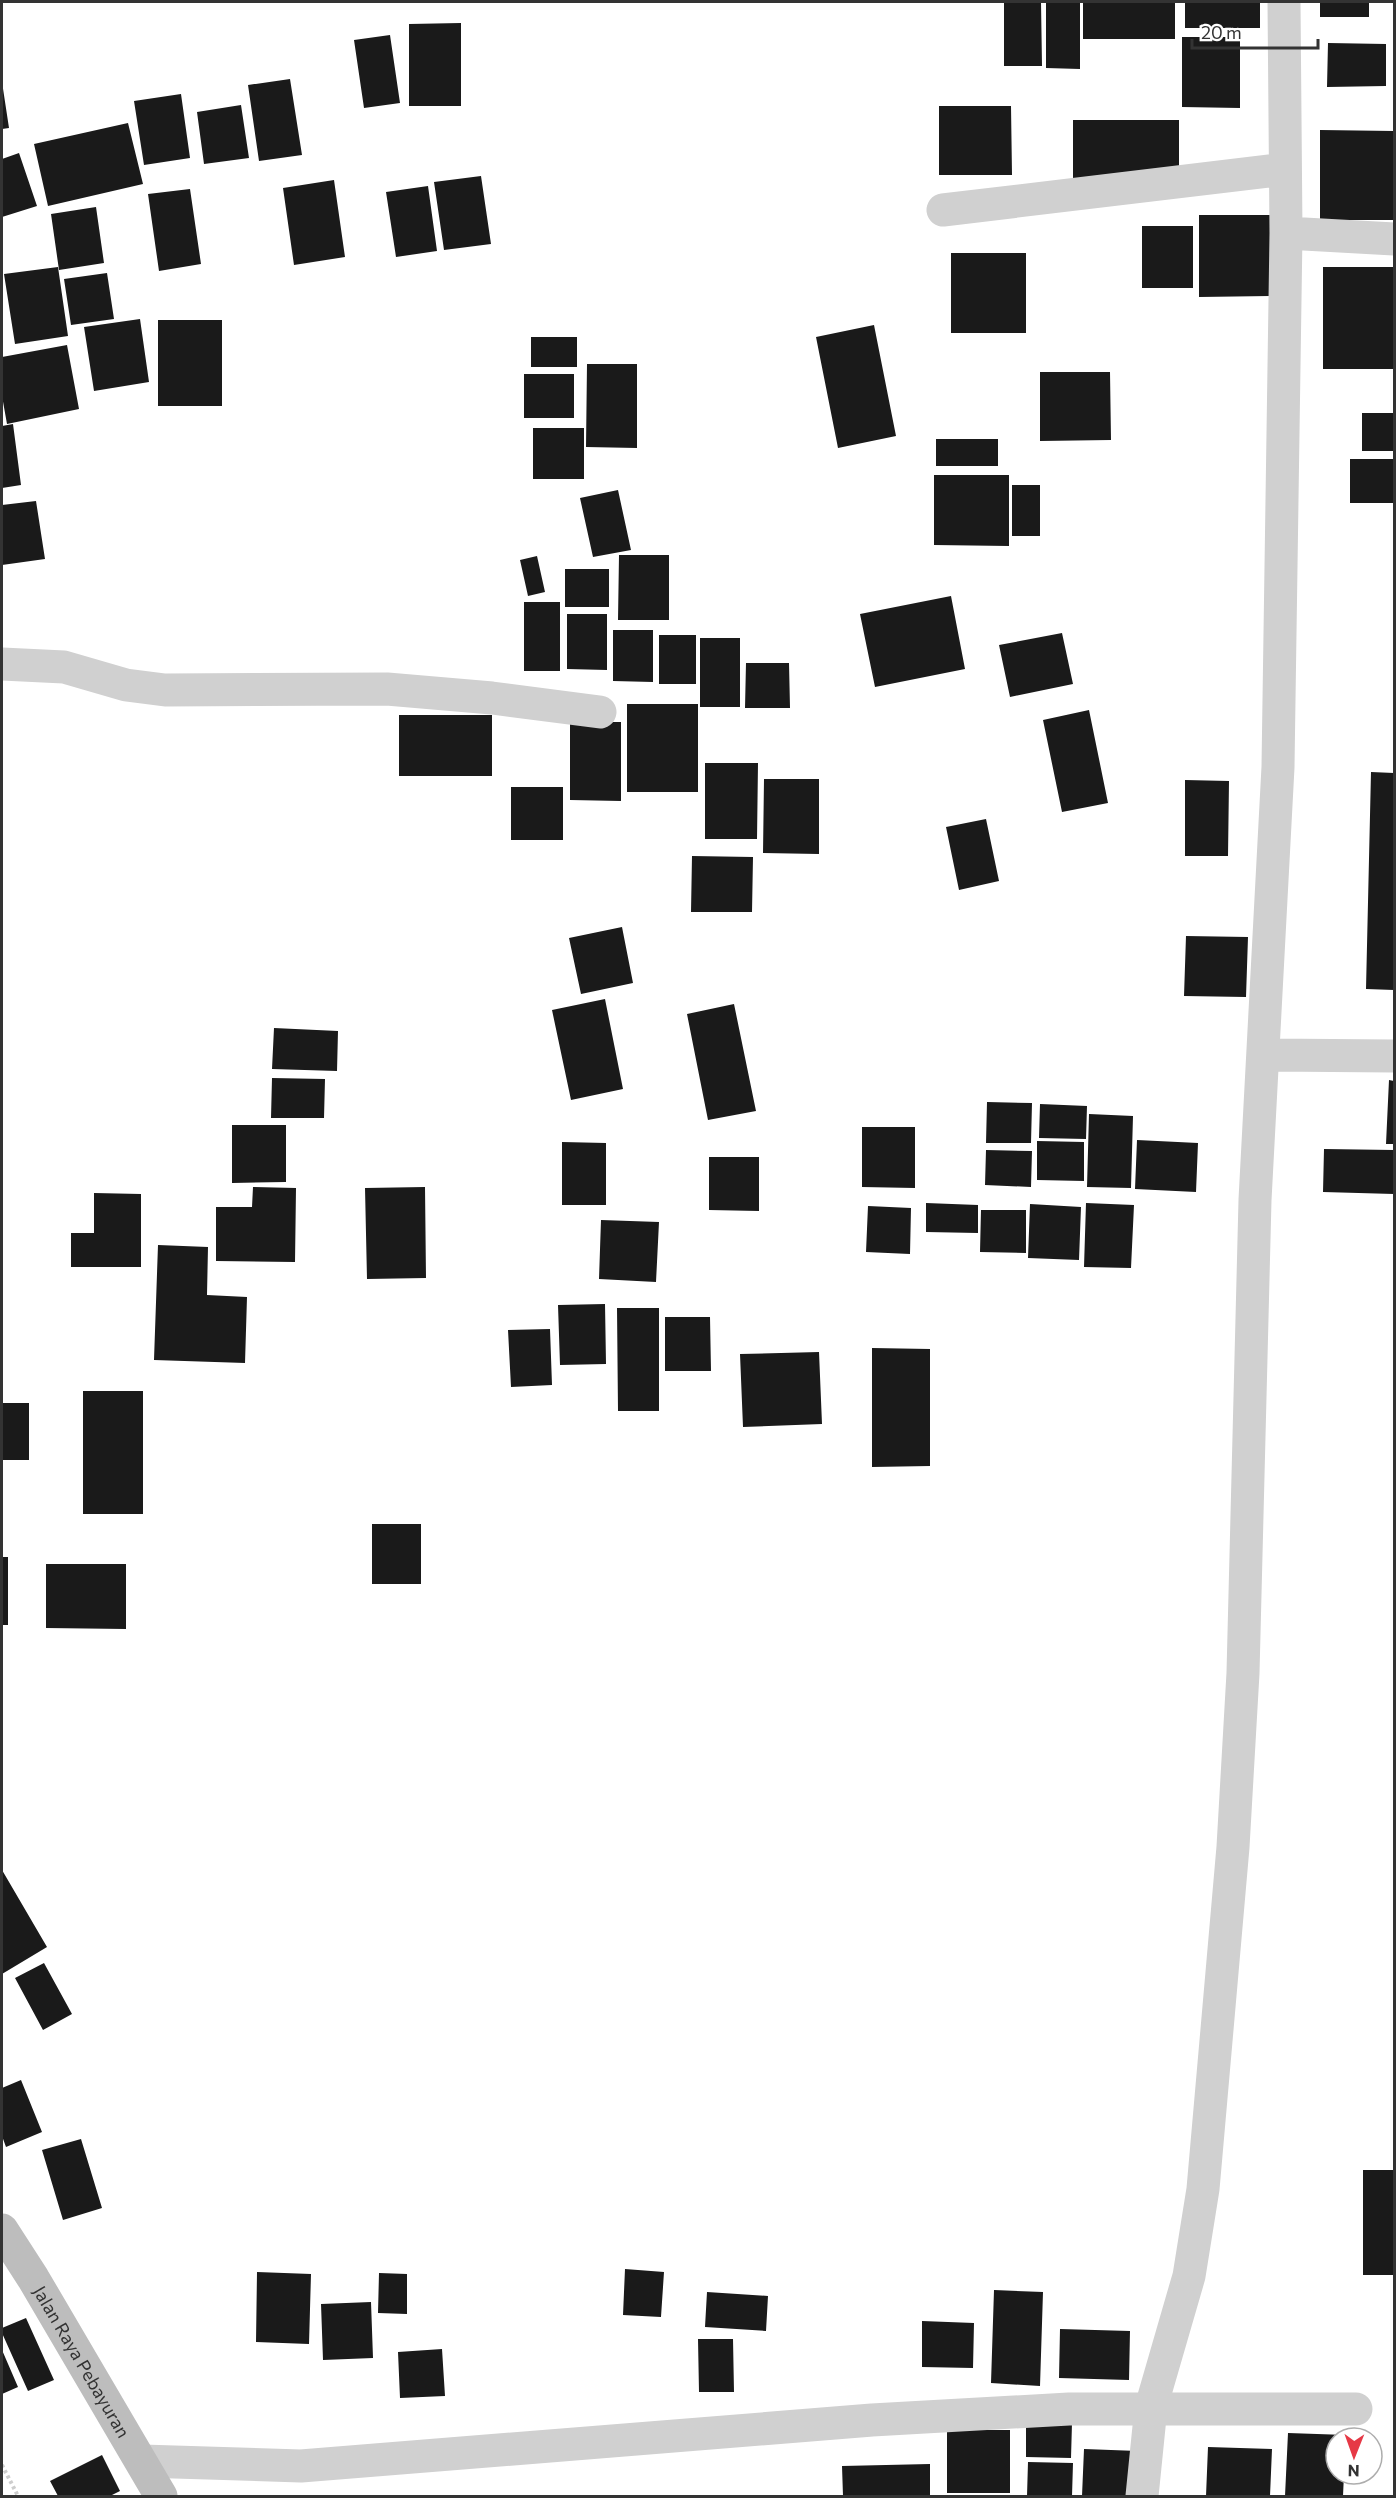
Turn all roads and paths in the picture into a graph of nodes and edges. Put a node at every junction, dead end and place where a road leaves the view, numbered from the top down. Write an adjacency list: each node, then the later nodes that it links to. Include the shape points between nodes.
1 (1284, 2): 2 (street)
2 (1285, 169): 3 (street); 4 (street)
3 (943, 210)
4 (1286, 233): 5 (street); 8 (street, via 1278,767)
5 (1395, 239)
6 (2, 664): 7 (street, via 64,667 126,685 165,690 387,689)
7 (600, 712)
8 (1264, 1055): 9 (street); 11 (street, via 1255,1200 1243,1673 1232,1858 1203,2189 1189,2276)
9 (1395, 1056)
10 (2, 2230): 13 (main road, Jalan Raya Pebayuran)
11 (1151, 2407): 12 (street); 13 (street, via 872,2420 301,2466); 17 (street)
12 (1356, 2409)
13 (142, 2461): 16 (main road, Jalan Raya Pebayuran)
14 (2, 2464): 15 (path)
15 (18, 2496)
16 (161, 2496)
17 (1143, 2496)

